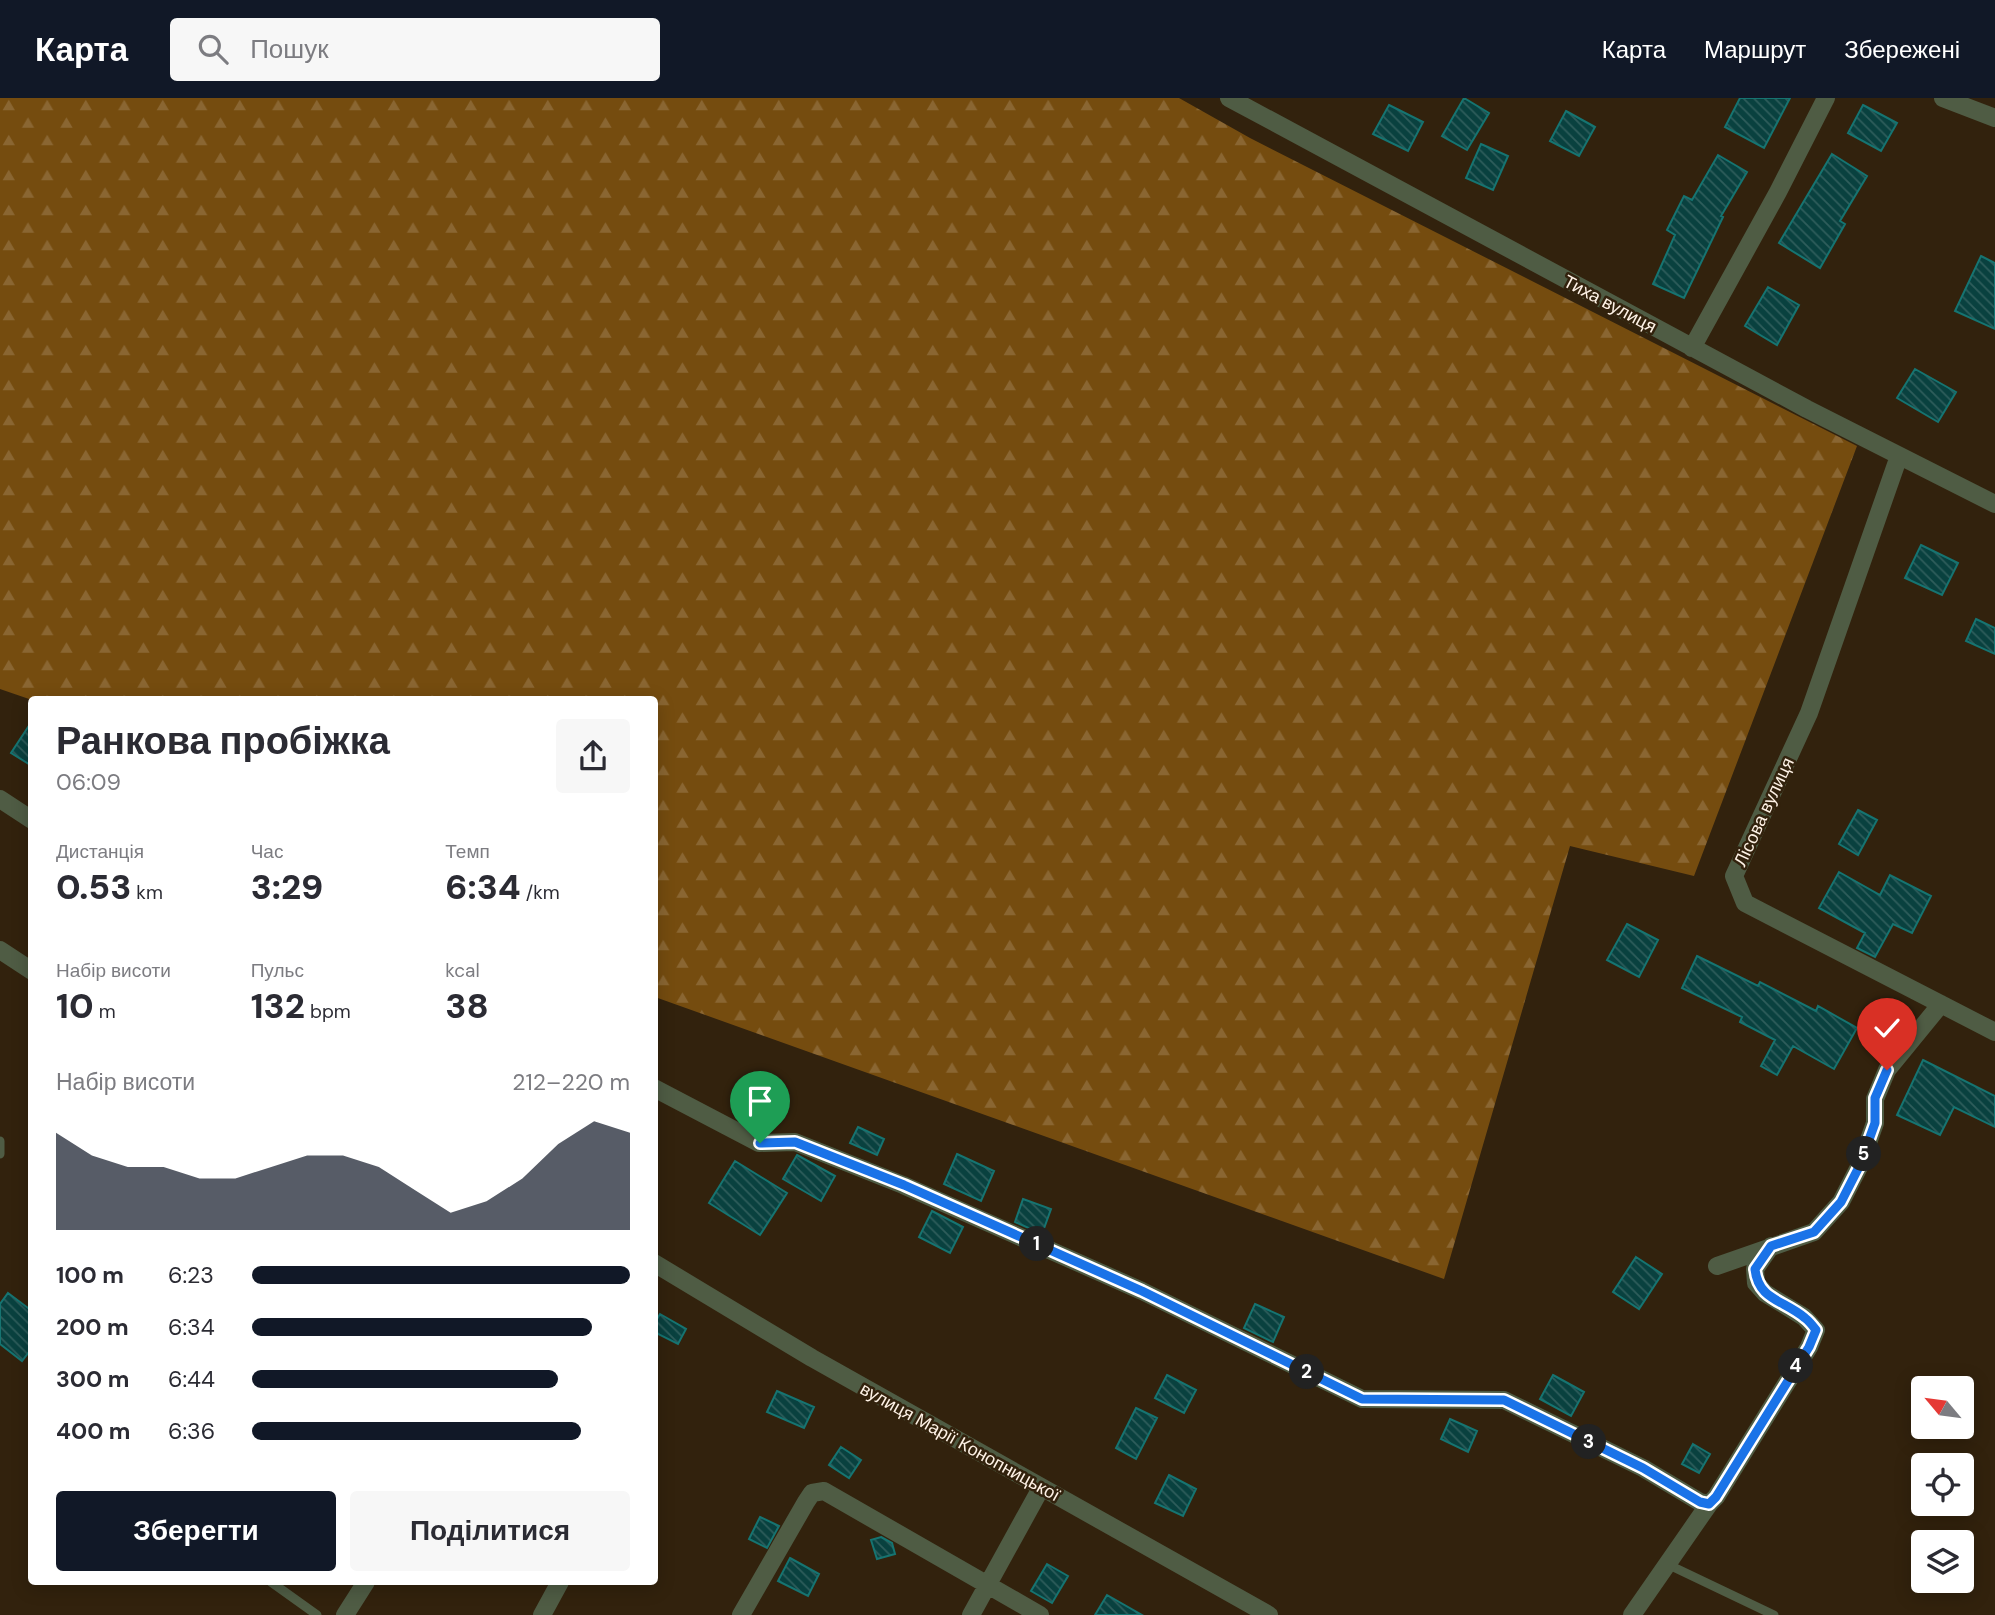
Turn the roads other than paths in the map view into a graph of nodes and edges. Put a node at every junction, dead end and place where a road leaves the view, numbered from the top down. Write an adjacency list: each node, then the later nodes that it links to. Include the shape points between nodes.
1 (1228, 98): 5 (street, Тиха вулиця)
2 (1826, 98): 5 (street)
3 (1943, 98): 4 (street)
4 (1995, 118)
5 (1692, 348): 6 (street, Тиха вулиця)
6 (1899, 456): 7 (street, Тиха вулиця); 12 (street, Лісова вулиця, via 1809,713 1734,876 1745,903)
7 (1995, 504)
8 (0, 799): 9 (street)
9 (28, 817)
10 (0, 950): 11 (street)
11 (28, 968)
12 (1941, 1004): 13 (street, Лісова вулиця); 17 (street, via 1887,1070 1875,1098 1875,1123 1841,1202 1814,1232)
13 (1995, 1032)
14 (658, 1090): 21 (street, via 760,1143 795,1142 929,1196 1142,1291 1362,1399 1504,1400)
15 (0, 1141): 16 (lane)
16 (0, 1154)
17 (1771, 1246): 19 (street); 21 (street, via 1755,1269 1756,1283 1816,1330)
18 (658, 1264): 20 (street, вулиця Марії Конопницької, via 811,1358)
19 (1717, 1266)
20 (1041, 1488): 26 (street); 33 (street, вулиця Марії Конопницької)
21 (1709, 1504): 22 (street)
22 (1667, 1564): 34 (street); 35 (lane)
23 (275, 1585): 27 (lane)
24 (364, 1585): 28 (street)
25 (558, 1585): 29 (street)
26 (988, 1586): 30 (street, via 824,1490 813,1493 806,1502); 31 (street); 32 (street)
27 (317, 1615)
28 (345, 1615)
29 (542, 1615)
30 (741, 1615)
31 (971, 1615)
32 (1040, 1615)
33 (1269, 1615)
34 (1632, 1615)
35 (1774, 1615)

